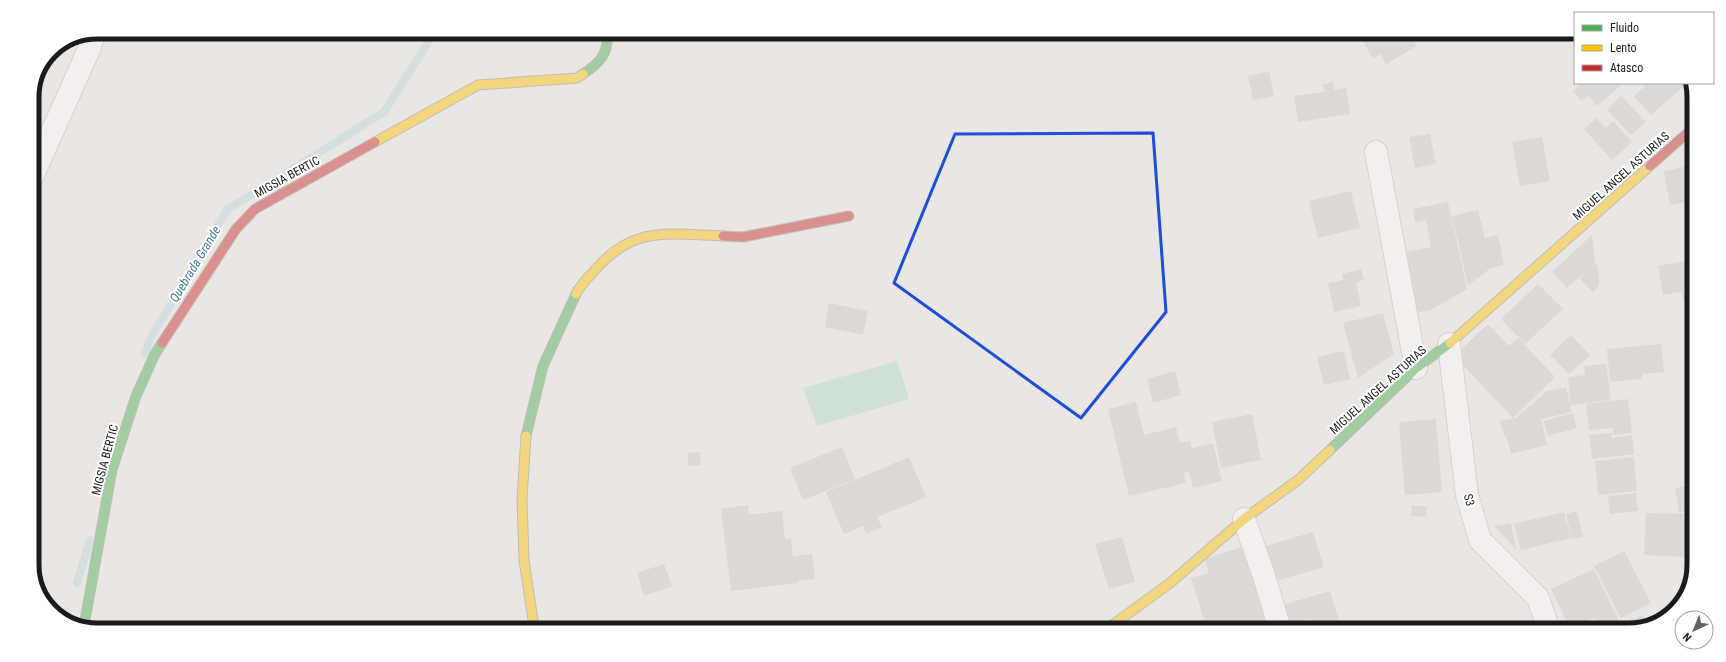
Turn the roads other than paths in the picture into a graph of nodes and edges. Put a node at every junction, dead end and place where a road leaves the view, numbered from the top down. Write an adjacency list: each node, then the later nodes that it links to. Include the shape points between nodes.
1 (92, 39): 5 (street)
2 (608, 39): 10 (street, MIGSIA BERTIC, via 608,45 597,65 577,78 478,84 255,209 236,228 154,356 136,396 112,470)
3 (1687, 133): 7 (street, MIGUEL ANGEL ASTURIAS)
4 (1376, 152): 8 (street)
5 (39, 161)
6 (849, 216): 11 (street, via 742,237 660,233 635,239 607,256 578,290 543,366 526,436 522,499 524,560)
7 (1449, 344): 8 (street, MIGUEL ANGEL ASTURIAS); 14 (street, S3, via 1467,495 1480,540 1538,598)
8 (1416, 368): 9 (street, MIGUEL ANGEL ASTURIAS, via 1298,480)
9 (1244, 519): 12 (street, MIGUEL ANGEL ASTURIAS, via 1170,583); 13 (street)
10 (85, 622)
11 (533, 623)
12 (1115, 623)
13 (1278, 623)
14 (1547, 623)

